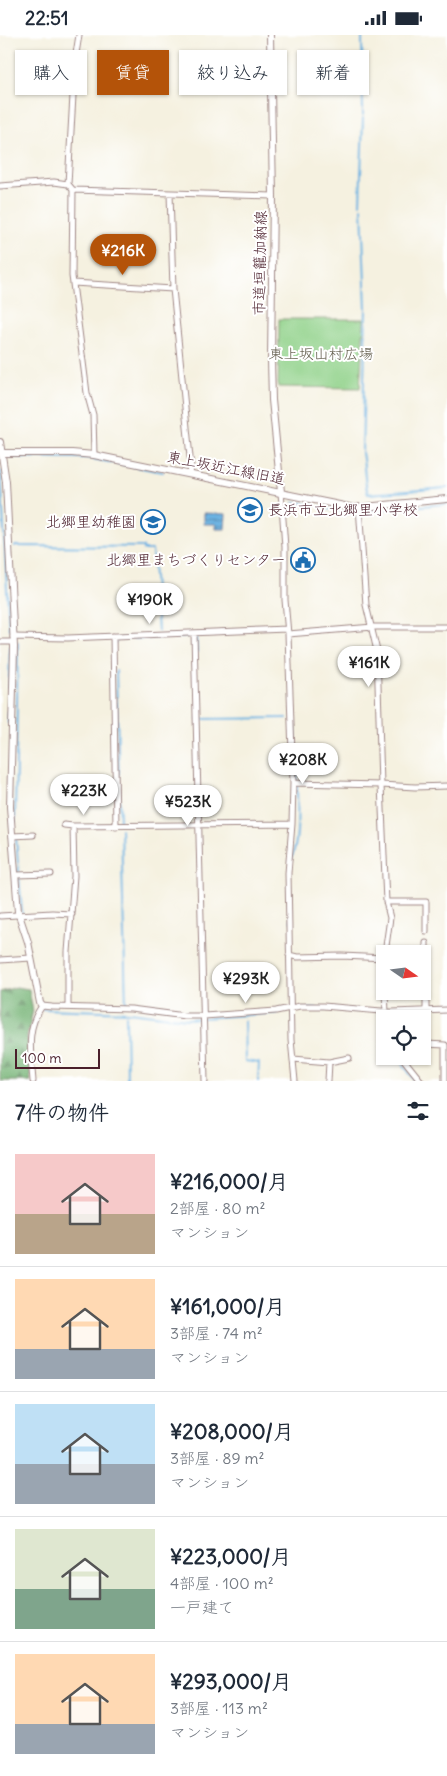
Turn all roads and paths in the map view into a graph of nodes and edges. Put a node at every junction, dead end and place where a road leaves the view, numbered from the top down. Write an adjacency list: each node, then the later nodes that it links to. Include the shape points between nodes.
1 (79, 35): 3 (street)
2 (270, 35): 7 (street, 市道垣籠加納線)
3 (68, 184): 4 (street); 5 (street)
4 (0, 186)
5 (73, 189): 6 (street); 8 (street)
6 (170, 193): 7 (street); 9 (street)
7 (273, 196): 14 (street, 市道垣籠加納線, via 272,400)
8 (73, 283): 9 (street); 12 (street, via 92,415)
9 (173, 289): 13 (street)
10 (0, 442): 11 (street)
11 (1, 453): 12 (street, 東上坂近江線旧道); 22 (street, via 6,482)
12 (94, 455): 13 (street, 東上坂近江線旧道)
13 (190, 474): 14 (street, 東上坂近江線旧道)
14 (281, 492): 16 (street, 東上坂近江線旧道); 19 (street)
15 (447, 499): 16 (street, 東上坂近江線旧道)
16 (360, 507): 17 (street, via 366,605)
17 (373, 627): 18 (street); 19 (street); 25 (street, via 378,661)
18 (447, 627)
19 (288, 631): 20 (street); 24 (street)
20 (194, 634): 21 (street); 29 (street)
21 (112, 636): 22 (street); 31 (street)
22 (13, 640): 23 (street); 33 (street)
23 (0, 642)
24 (293, 783): 25 (street); 27 (street)
25 (381, 785): 26 (street); 36 (street)
26 (447, 786)
27 (292, 824): 29 (street); 43 (street, via 288,873)
28 (64, 825): 30 (street)
29 (198, 825): 31 (street); 54 (street)
30 (73, 827): 31 (street); 37 (street)
31 (116, 827)
32 (34, 835): 33 (street)
33 (12, 836): 34 (street)
34 (18, 875): 35 (street); 38 (street)
35 (52, 875)
36 (386, 903): 40 (street, via 426,902); 42 (street, via 390,918)
37 (72, 914): 38 (street); 48 (street)
38 (18, 915): 39 (street); 44 (street)
39 (0, 917)
40 (426, 931)
41 (426, 943): 51 (street)
42 (387, 945)
43 (290, 955): 45 (street); 49 (street)
44 (29, 958): 46 (street); 47 (street)
45 (376, 958)
46 (0, 960)
47 (41, 1007): 48 (street); 60 (street, via 35,1015 30,1037)
48 (68, 1007): 54 (street, via 131,1009)
49 (291, 1007): 50 (street); 54 (street); 57 (street)
50 (376, 1010)
51 (426, 1010)
52 (447, 1010): 53 (street)
53 (431, 1011)
54 (204, 1019): 61 (street)
55 (431, 1044): 65 (street, via 444,1045)
56 (348, 1058): 58 (street)
57 (293, 1059): 58 (street); 62 (street)
58 (329, 1062): 63 (street)
59 (409, 1065): 64 (street)
60 (33, 1081)
61 (205, 1081)
62 (295, 1081)
63 (328, 1081)
64 (421, 1081)
65 (445, 1081)

